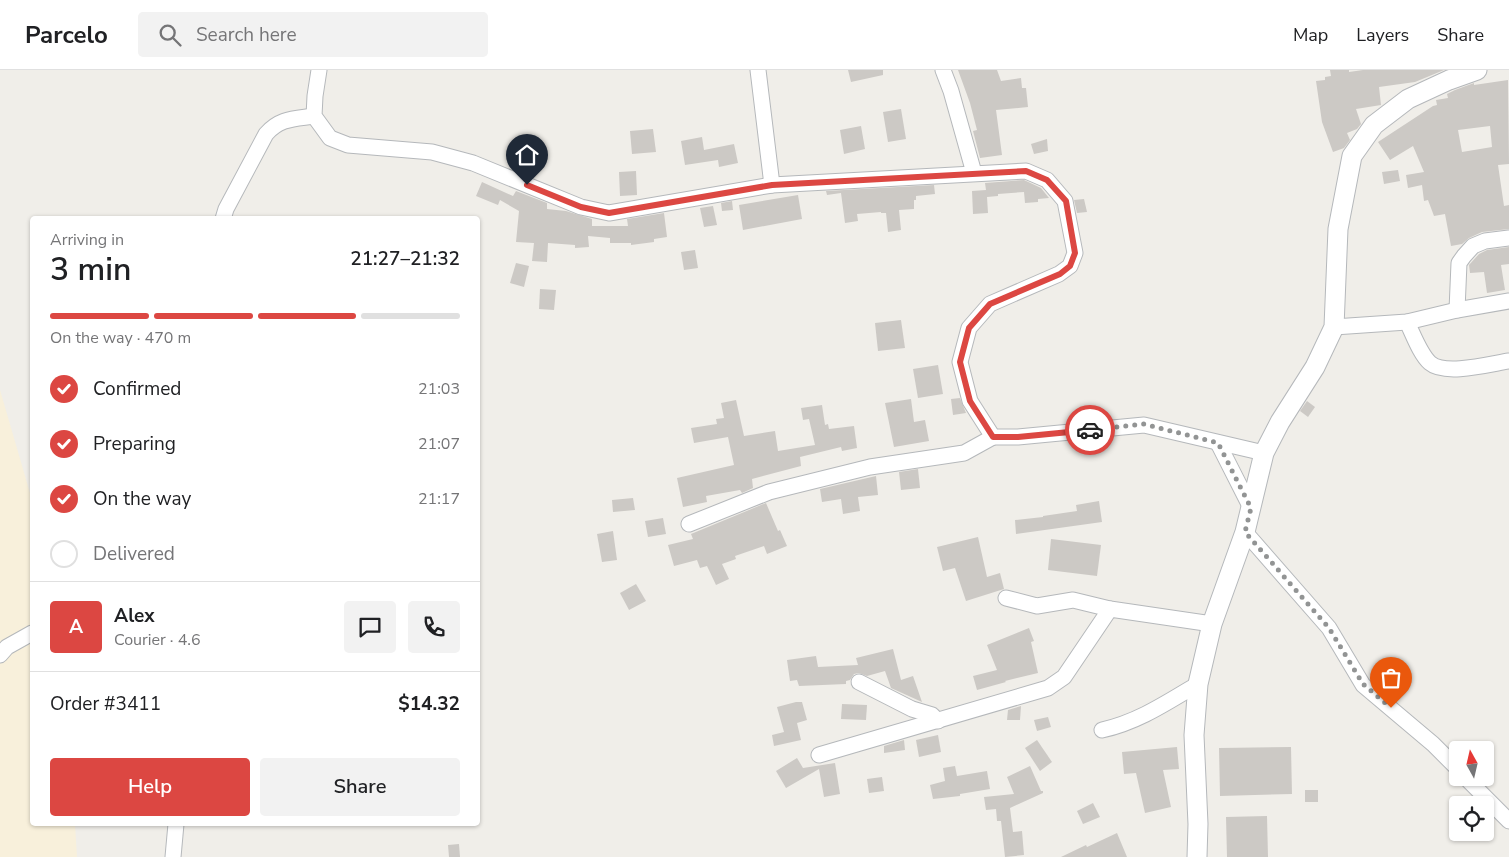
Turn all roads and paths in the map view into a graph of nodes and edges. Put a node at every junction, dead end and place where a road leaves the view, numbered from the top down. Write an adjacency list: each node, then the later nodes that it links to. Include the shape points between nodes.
1 (319, 70): 5 (street)
2 (758, 70): 7 (street)
3 (943, 70): 6 (street)
4 (1477, 70): 13 (street, via 1408,99 1374,125 1352,156 1338,229)
5 (314, 116): 7 (street, via 330,138 348,145 432,152 472,163 581,207 609,213); 8 (street, via 274,125 266,134)
6 (974, 173): 7 (street); 15 (street, via 1026,171 1047,180 1066,201 1075,253 1070,266 1060,274 990,304 969,328 960,362 970,401)
7 (772, 185)
8 (223, 216)
9 (1509, 238): 11 (street, via 1472,246 1464,256 1459,263)
10 (1509, 301): 11 (street)
11 (1457, 310): 12 (street)
12 (1407, 322): 13 (street); 14 (street, via 1430,364 1453,370)
13 (1334, 327): 17 (street, via 1315,367)
14 (1509, 361)
15 (993, 437): 16 (street, via 1144,424); 19 (street, via 964,453 870,467 769,492)
16 (1218, 443): 17 (street); 18 (street)
17 (1264, 453): 18 (street)
18 (1251, 508): 20 (street)
19 (689, 524)
20 (1245, 532): 23 (street); 31 (street, via 1329,628 1363,684)
21 (1006, 598): 22 (street, via 1037,606 1073,600)
22 (1110, 609): 23 (street); 28 (street, via 1064,677 1048,688)
23 (1212, 624): 27 (street)
24 (30, 634): 25 (street, via 7,647)
25 (0, 655)
26 (859, 682): 28 (street, via 912,709 932,715)
27 (1198, 684): 29 (street, via 1123,726); 36 (street, via 1194,735)
28 (938, 721): 30 (street)
29 (1102, 730)
30 (819, 755)
31 (1449, 760)
32 (1474, 786): 33 (street)
33 (1509, 821)
34 (176, 826): 35 (street)
35 (172, 857)
36 (1197, 857)

